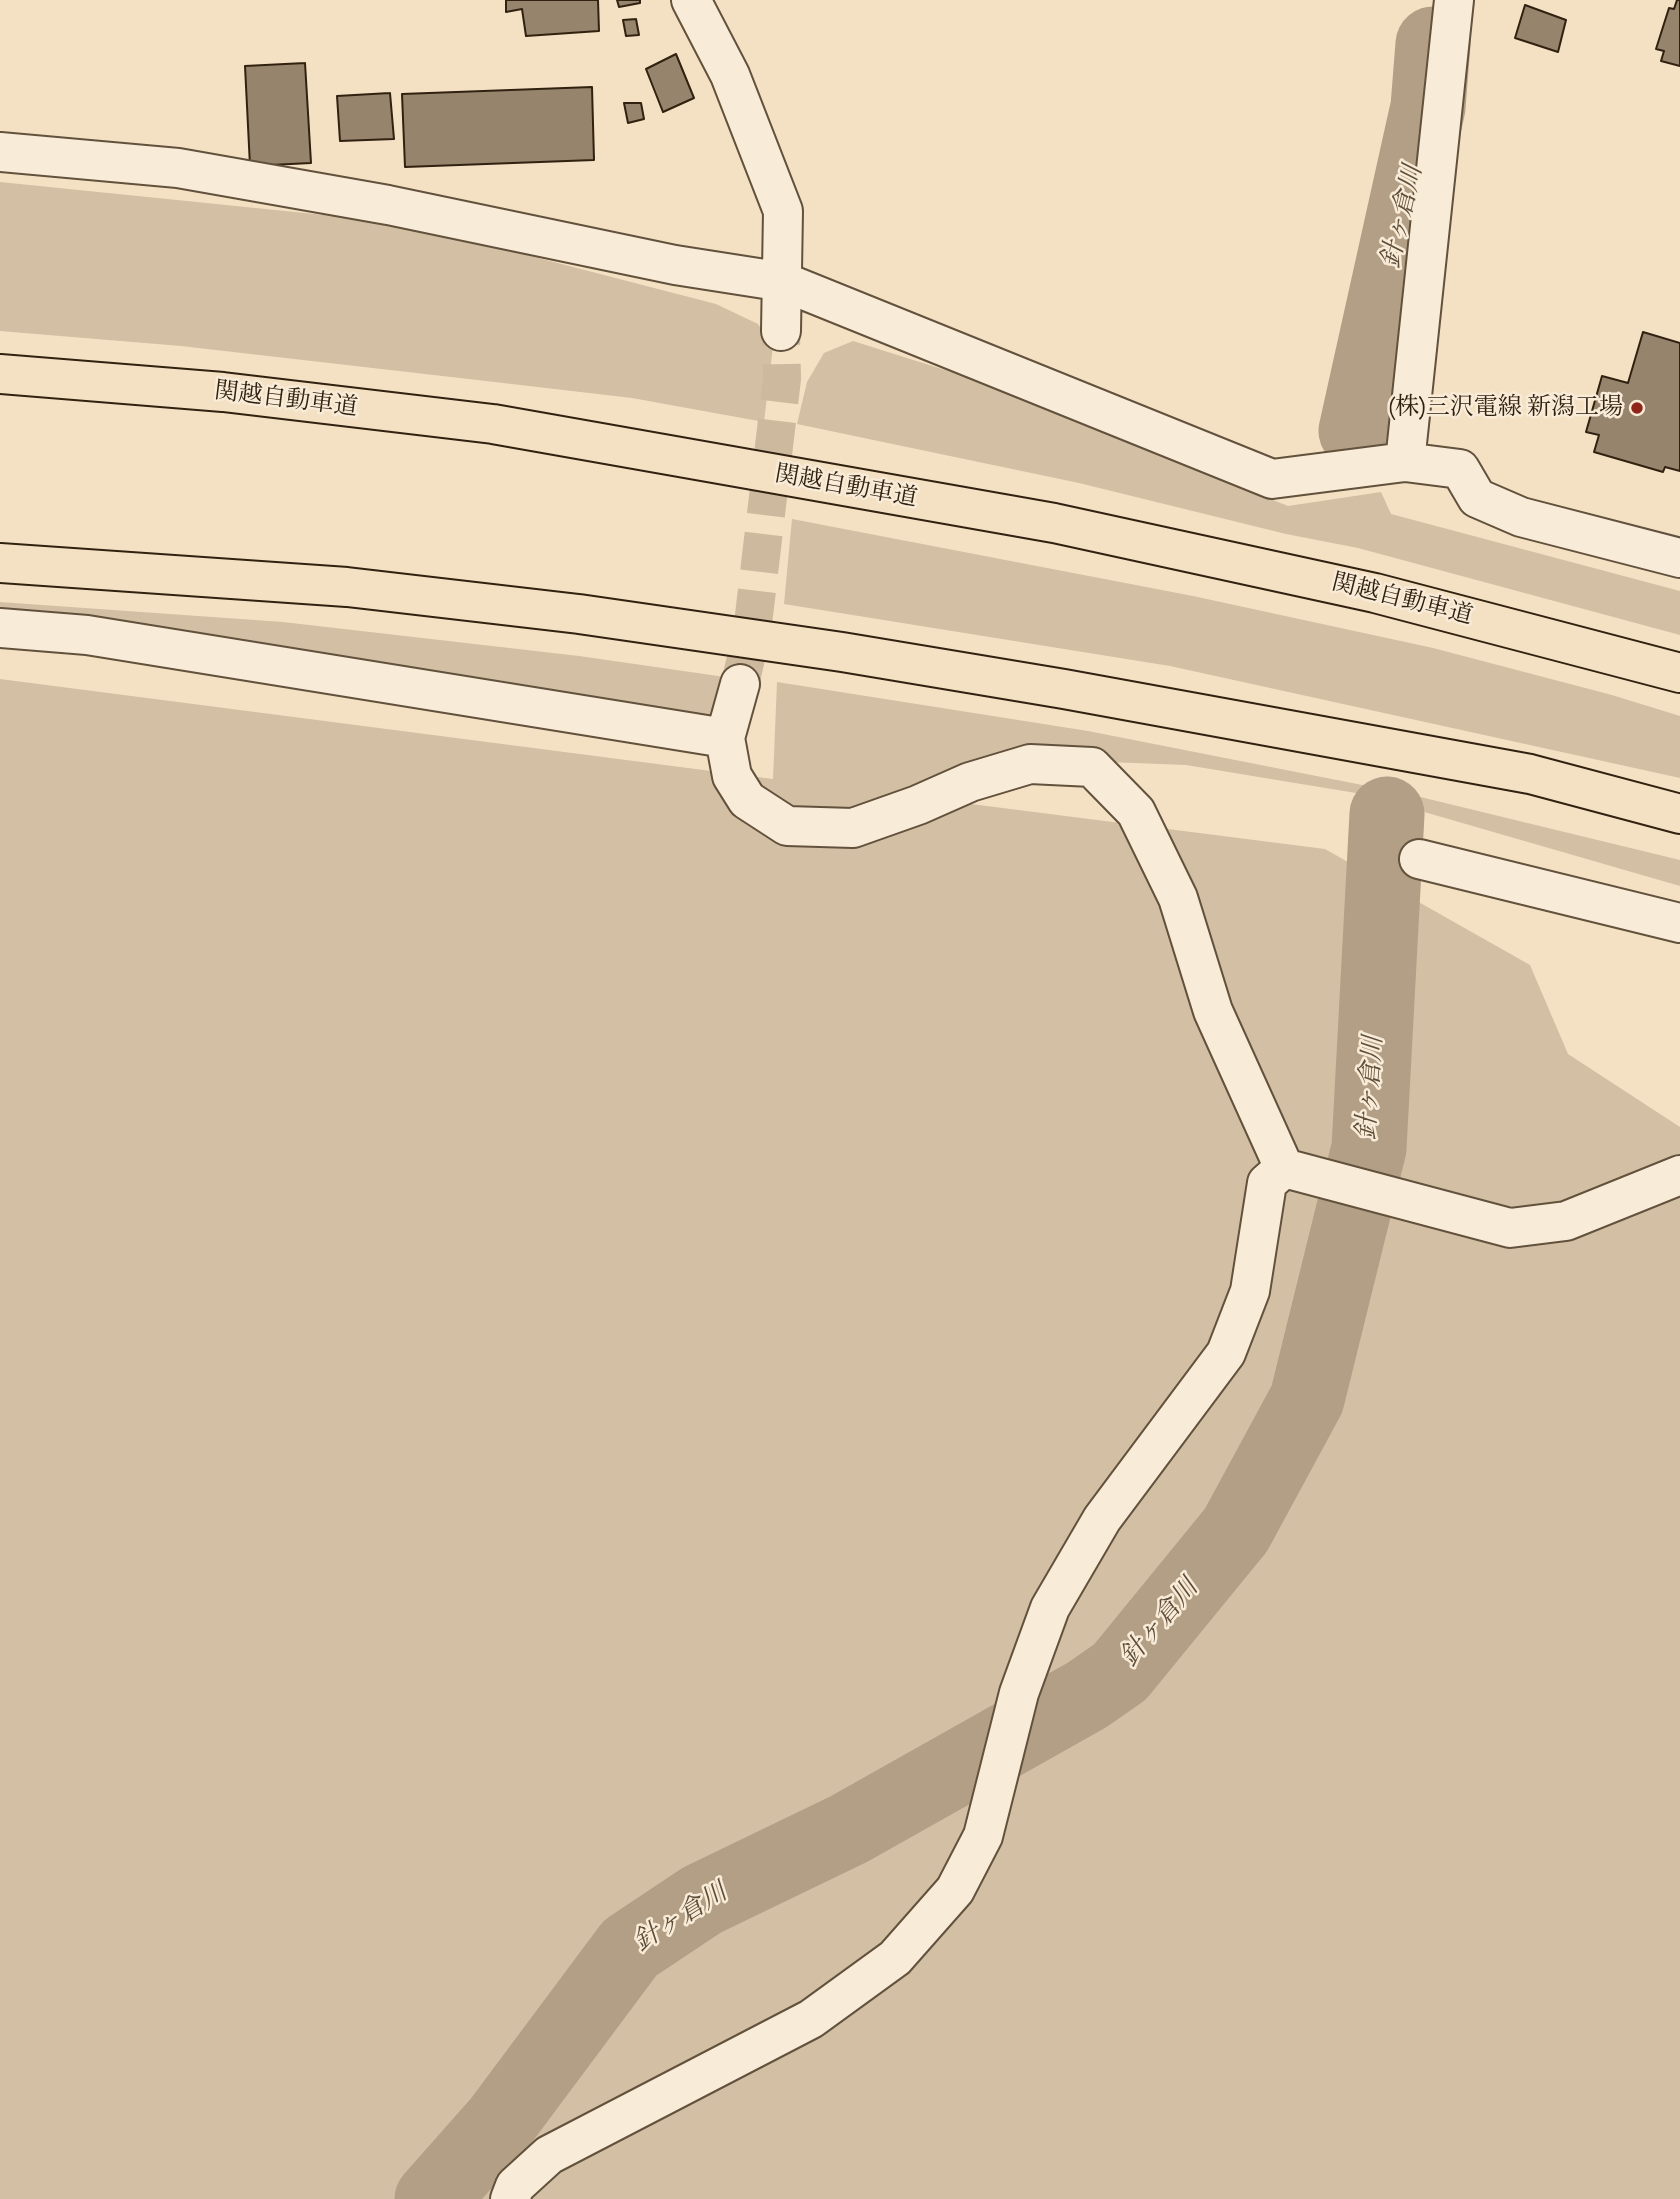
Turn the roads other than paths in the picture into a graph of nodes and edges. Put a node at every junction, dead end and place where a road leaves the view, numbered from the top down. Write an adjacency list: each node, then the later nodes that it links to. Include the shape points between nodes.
1 (691, 0): 4 (street, via 730,75 783,211)
2 (1454, 0): 7 (street)
3 (0, 152): 4 (street, via 178,168)
4 (784, 282): 5 (street); 7 (street, via 1272,479)
5 (781, 331)
6 (0, 374): 11 (highway, 関越自動車道, via 223,392 493,424 1054,523 1375,593)
7 (1405, 462): 8 (street, via 1461,469 1477,498 1521,517)
8 (1680, 558)
9 (0, 564): 14 (highway, via 347,587 842,652 1530,774)
10 (0, 628): 13 (street, via 87,635)
11 (1680, 673)
12 (740, 684): 13 (street)
13 (725, 738): 17 (street, via 732,776 747,800 787,826 853,828 1030,764 1092,767 1136,812 1178,898 1213,1011)
14 (1680, 814)
15 (1419, 859): 16 (street)
16 (1680, 923)
17 (1284, 1168): 18 (street, via 1510,1228 1566,1221); 19 (street, via 1267,1183 1250,1291 1226,1353 1102,1519 1050,1608 1019,1693 983,1836 955,1890 895,1958 811,2019 549,2155 515,2186)
18 (1680, 1175)
19 (510, 2199)

